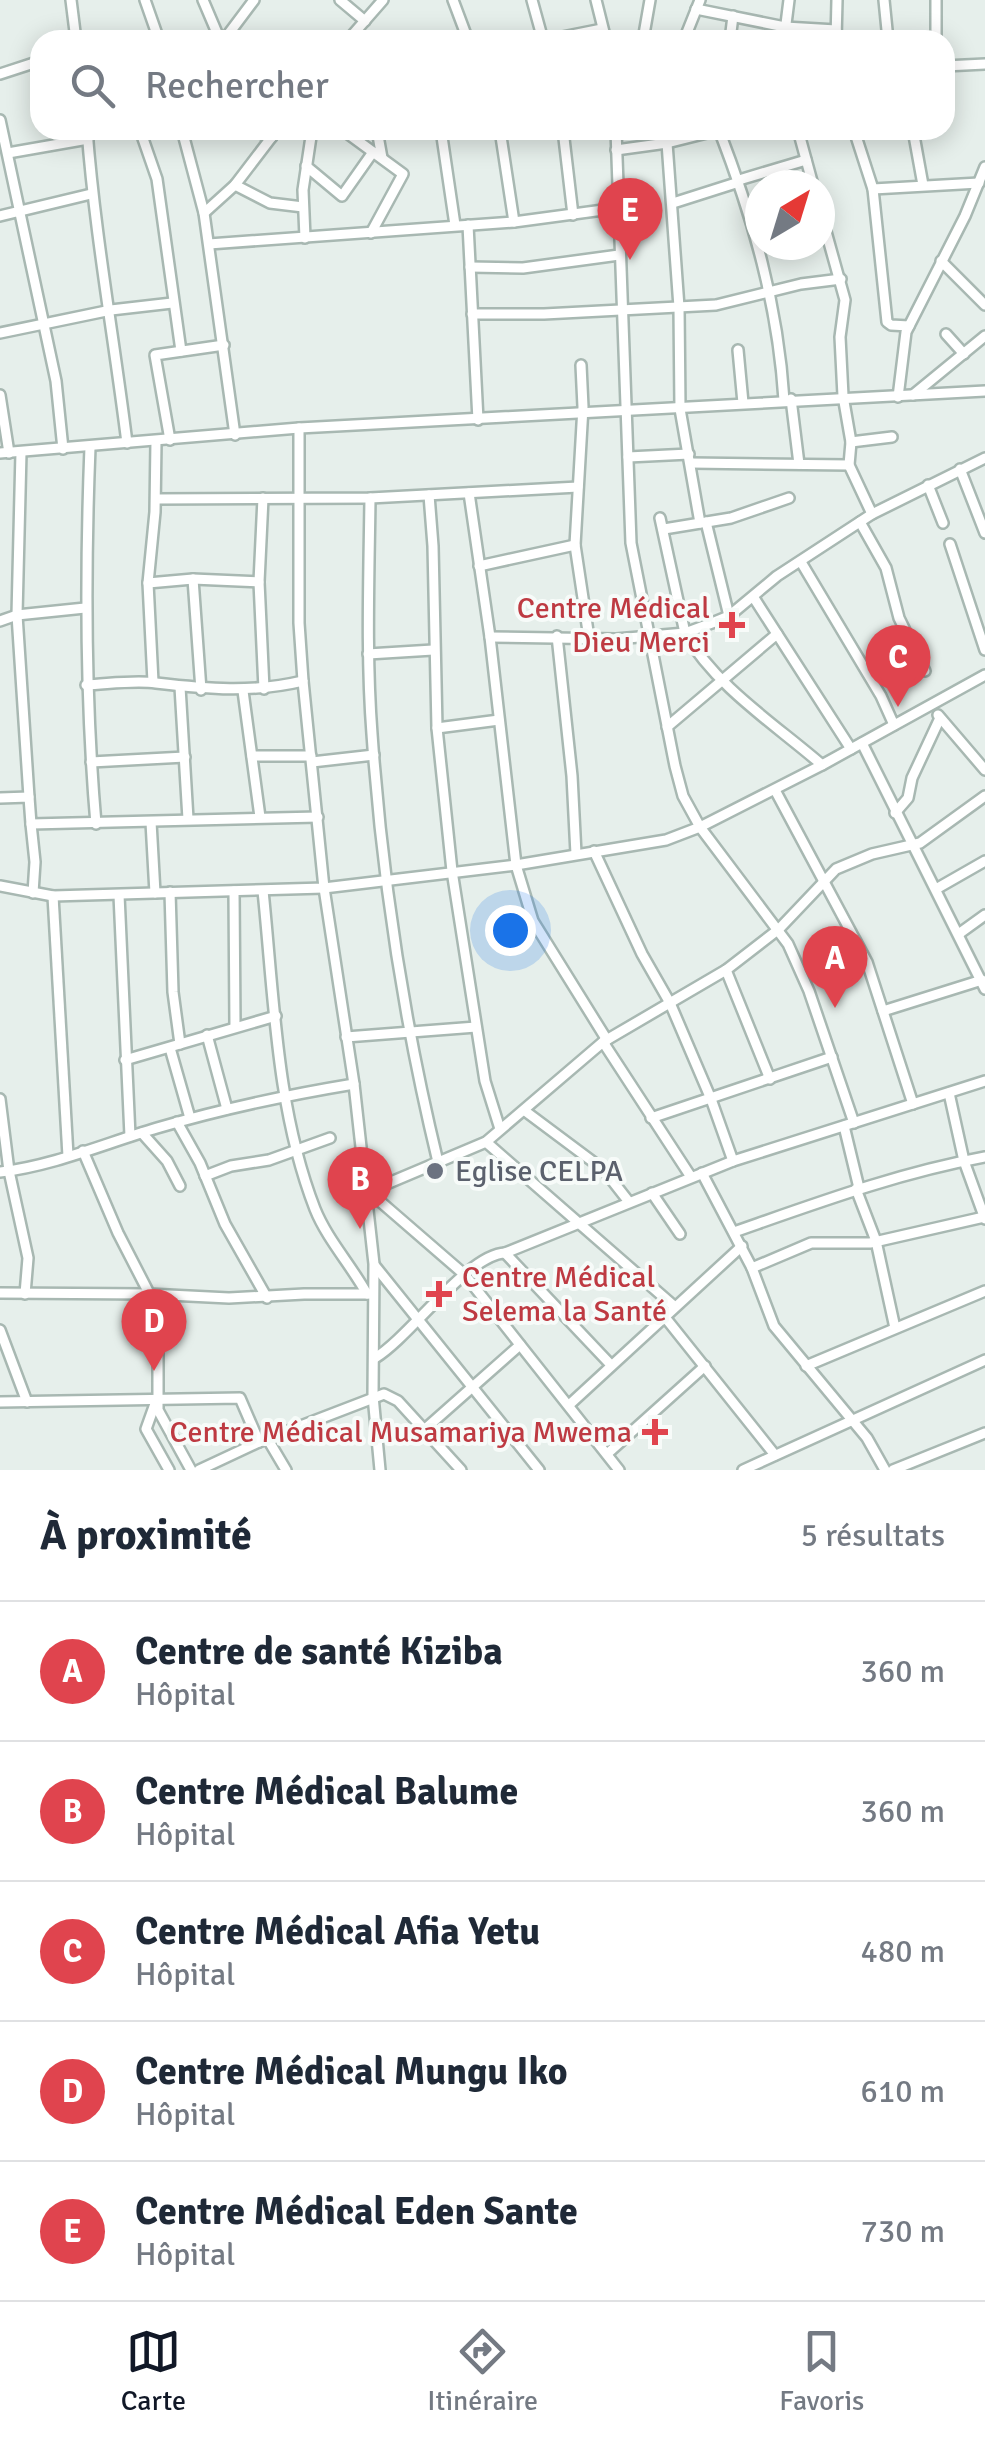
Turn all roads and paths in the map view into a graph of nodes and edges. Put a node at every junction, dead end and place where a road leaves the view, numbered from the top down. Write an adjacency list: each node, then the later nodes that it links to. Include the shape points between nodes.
1 (71, 0): 19 (street)
2 (145, 0): 20 (street)
3 (204, 0): 21 (street)
4 (254, 0): 22 (street)
5 (340, 0): 17 (street)
6 (382, 0): 17 (street)
7 (452, 0): 24 (street)
8 (532, 0): 25 (street)
9 (596, 0): 26 (street)
10 (650, 0): 27 (street)
11 (789, 0): 18 (street)
12 (837, 0): 32 (street)
13 (884, 0): 33 (street)
14 (936, 0): 34 (street)
15 (698, 4): 16 (street); 28 (street)
16 (733, 16): 18 (street); 29 (street)
17 (365, 21): 23 (street)
18 (785, 27): 30 (street); 31 (street)
19 (75, 30)
20 (156, 30)
21 (218, 30)
22 (230, 30)
23 (358, 30)
24 (464, 30)
25 (542, 30)
26 (603, 30)
27 (645, 30)
28 (688, 30)
29 (731, 30)
30 (785, 30)
31 (804, 30)
32 (836, 30)
33 (887, 30)
34 (936, 30)
35 (30, 64): 38 (street)
36 (985, 64): 37 (street)
37 (955, 66)
38 (0, 74)
39 (0, 120): 59 (street)
40 (62, 140): 59 (street)
41 (87, 140): 70 (street)
42 (143, 140): 90 (street, via 157,179)
43 (185, 140): 75 (street)
44 (269, 140): 67 (street)
45 (310, 140): 62 (street)
46 (357, 140): 60 (street)
47 (377, 140): 60 (street)
48 (442, 140): 79 (street)
49 (502, 140): 78 (street)
50 (564, 140): 76 (street)
51 (616, 140): 58 (street)
52 (679, 140): 57 (street)
53 (723, 140): 65 (street)
54 (801, 140): 61 (street)
55 (857, 140): 69 (street)
56 (915, 140): 68 (street)
57 (667, 143): 58 (street); 71 (street)
58 (616, 150): 73 (street)
59 (8, 153): 74 (street)
60 (377, 155): 62 (street, via 342,196); 81 (street, via 403,176)
61 (806, 160): 64 (street); 65 (street)
62 (306, 166): 72 (street)
63 (985, 167): 66 (street)
64 (809, 170)
65 (739, 181): 71 (street); 89 (street)
66 (978, 183): 68 (street); 86 (street)
67 (234, 185): 72 (street, via 270,203); 75 (street)
68 (923, 185): 69 (street)
69 (874, 188): 97 (street, via 887,322)
70 (91, 194): 74 (street); 93 (street)
71 (673, 203): 92 (street)
72 (303, 208): 82 (street)
73 (618, 208): 76 (street); 84 (street)
74 (21, 211): 77 (street); 96 (street)
75 (204, 213): 83 (street)
76 (572, 215): 78 (street)
77 (0, 216)
78 (514, 222): 80 (street)
79 (455, 225): 80 (street); 81 (street)
80 (468, 225): 87 (street)
81 (371, 233): 82 (street)
82 (305, 238): 83 (street)
83 (208, 244): 101 (street)
84 (619, 255): 87 (street, via 522,268); 94 (street)
85 (835, 259): 88 (street)
86 (942, 261): 91 (street); 97 (street)
87 (470, 267): 95 (street)
88 (841, 279): 89 (street); 108 (street)
89 (769, 290): 92 (street, via 728,304); 111 (street)
90 (172, 303): 93 (street); 103 (street)
91 (985, 305)
92 (678, 307): 94 (street); 113 (street)
93 (111, 310): 96 (street); 123 (street)
94 (621, 310): 95 (street); 114 (street)
95 (472, 314): 116 (street)
96 (45, 324): 98 (street); 125 (street)
97 (909, 326): 110 (street)
98 (0, 333)
99 (946, 334): 104 (street)
100 (985, 336): 104 (street)
101 (224, 345): 103 (street); 118 (street)
102 (738, 350): 112 (street)
103 (181, 351): 120 (street, via 155,355)
104 (964, 354): 109 (street)
105 (581, 366): 115 (street)
106 (985, 391): 109 (street)
107 (0, 396): 126 (street)
108 (843, 396): 110 (street); 111 (street); 122 (street)
109 (911, 396): 110 (street)
110 (898, 397)
111 (788, 400): 112 (street); 130 (street)
112 (743, 403): 113 (street)
113 (680, 408): 114 (street); 129 (street)
114 (626, 411): 115 (street); 127 (street)
115 (582, 414): 116 (street); 134 (street)
116 (478, 420): 117 (street)
117 (298, 428): 118 (street); 137 (street)
118 (235, 435): 120 (street)
119 (892, 437): 122 (street)
120 (170, 440): 121 (street)
121 (156, 442): 123 (street); 141 (street)
122 (851, 442): 131 (street)
123 (127, 443): 124 (street)
124 (90, 447): 125 (street); 157 (street)
125 (63, 449): 126 (street)
126 (10, 452): 158 (street)
127 (628, 457): 129 (street); 164 (street, via 631,543)
128 (985, 458): 132 (street)
129 (690, 459): 130 (street); 144 (street)
130 (798, 464): 131 (street)
131 (849, 465): 142 (street)
132 (960, 469): 133 (street); 148 (street)
133 (928, 485): 142 (street); 146 (street)
134 (578, 487): 135 (street); 150 (street)
135 (469, 493): 136 (street); 152 (street)
136 (429, 495): 139 (street); 167 (street)
137 (301, 497): 138 (street); 139 (street); 173 (street)
138 (263, 498): 141 (street); 154 (street)
139 (370, 498): 169 (street)
140 (790, 498): 144 (street)
141 (156, 499): 155 (street)
142 (872, 514): 145 (street)
143 (660, 518): 147 (street)
144 (703, 522): 147 (street); 159 (street)
145 (860, 522): 151 (street); 170 (street, via 886,568)
146 (944, 522)
147 (664, 529): 161 (street)
148 (985, 532)
149 (950, 544): 168 (street)
150 (576, 546): 152 (street); 166 (street)
151 (801, 562): 156 (street); 183 (street)
152 (479, 566): 165 (street)
153 (193, 579): 154 (street); 155 (street); 178 (street)
154 (260, 582): 177 (street)
155 (148, 584): 174 (street)
156 (754, 598): 159 (street); 162 (street)
157 (85, 608): 158 (street); 175 (street)
158 (18, 615): 160 (street); 197 (street)
159 (729, 616): 161 (street)
160 (0, 621)
161 (685, 633): 164 (street); 172 (street)
162 (777, 634): 172 (street); 187 (street)
163 (557, 636): 165 (street); 166 (street); 209 (street)
164 (650, 636): 166 (street); 184 (street)
165 (490, 637): 182 (street)
166 (589, 638)
167 (434, 650): 169 (street); 185 (street)
168 (985, 650)
169 (368, 654): 188 (street)
170 (925, 671)
171 (985, 676): 180 (street)
172 (724, 680): 184 (street); 193 (street)
173 (303, 681): 177 (street); 191 (street)
174 (153, 682): 175 (street); 176 (street)
175 (86, 685): 192 (street)
176 (180, 687): 178 (street); 190 (street)
177 (264, 689): 179 (street)
178 (201, 690): 179 (street)
179 (243, 691): 189 (street)
180 (931, 705): 181 (street); 183 (street)
181 (940, 718): 194 (street); 199 (street, via 908,798)
182 (499, 720): 185 (street); 211 (street)
183 (894, 725): 186 (street)
184 (666, 727): 206 (street, via 683,796)
185 (437, 728): 212 (street)
186 (862, 743): 187 (street); 199 (street)
187 (851, 749): 193 (street)
188 (374, 755): 191 (street); 213 (street)
189 (252, 756): 191 (street); 200 (street)
190 (185, 758): 192 (street); 202 (street)
191 (312, 759): 201 (street)
192 (90, 762): 205 (street)
193 (822, 765): 195 (street)
194 (985, 770)
195 (775, 790): 206 (street); 214 (street)
196 (985, 796): 207 (street)
197 (28, 797): 198 (street); 204 (street)
198 (0, 798)
199 (895, 813): 207 (street)
200 (260, 817): 201 (street); 202 (street)
201 (318, 817): 216 (street)
202 (188, 820): 203 (street)
203 (151, 822): 205 (street); 222 (street)
204 (31, 824): 205 (street); 221 (street)
205 (96, 824)
206 (700, 827): 208 (street, via 666,840); 226 (street)
207 (913, 846): 214 (street, via 855,860); 217 (street)
208 (594, 851): 209 (street); 230 (street)
209 (576, 854): 211 (street)
210 (985, 861): 217 (street)
211 (516, 865): 212 (street); 238 (street, via 533,921)
212 (452, 870): 213 (street); 234 (street)
213 (388, 878): 216 (street); 235 (street)
214 (826, 881): 226 (street); 231 (street)
215 (0, 886): 221 (street)
216 (324, 888): 219 (street); 237 (street)
217 (936, 889): 227 (street)
218 (234, 891): 219 (street); 220 (street); 233 (street)
219 (262, 891): 232 (street)
220 (170, 892): 222 (street); 239 (street)
221 (33, 893): 224 (street)
222 (155, 893): 223 (street)
223 (118, 895): 224 (street); 241 (street)
224 (53, 896): 263 (street)
225 (985, 915): 227 (street)
226 (779, 929): 228 (street); 240 (street)
227 (960, 933): 229 (street)
228 (726, 970): 230 (street); 242 (street)
229 (984, 982): 231 (street)
230 (670, 1003): 238 (street); 248 (street)
231 (883, 1010): 249 (street)
232 (276, 1016): 233 (street); 246 (street)
233 (235, 1026): 236 (street)
234 (476, 1027): 235 (street); 256 (street)
235 (410, 1032): 237 (street); 267 (street)
236 (206, 1035): 239 (street); 250 (street)
237 (346, 1037): 244 (street)
238 (605, 1041): 251 (street); 253 (street)
239 (175, 1046): 241 (street); 252 (street)
240 (832, 1057): 242 (street); 255 (street)
241 (125, 1060): 258 (street)
242 (770, 1079): 248 (street)
243 (985, 1081): 245 (street)
244 (354, 1084): 246 (street); 274 (street)
245 (949, 1092): 249 (street); 265 (street)
246 (285, 1096): 250 (street); 261 (street)
247 (0, 1099): 268 (street)
248 (712, 1099): 253 (street); 266 (street)
249 (913, 1104): 255 (street)
250 (227, 1110): 252 (street)
251 (525, 1111): 256 (street); 276 (street, via 604,1170)
252 (190, 1118): 254 (street)
253 (652, 1118): 271 (street)
254 (177, 1122): 257 (street); 270 (street)
255 (849, 1124): 266 (street); 273 (street)
256 (500, 1129): 260 (street)
257 (142, 1132): 258 (street); 272 (street)
258 (130, 1136): 262 (street)
259 (330, 1138): 261 (street)
260 (486, 1142): 267 (street); 278 (street)
261 (298, 1149): 270 (street); 291 (street, via 316,1212)
262 (83, 1151): 263 (street); 290 (street)
263 (68, 1156): 268 (street)
264 (985, 1157): 265 (street)
265 (964, 1160): 273 (street); 277 (street)
266 (733, 1161): 269 (street)
267 (438, 1162): 274 (street)
268 (4, 1172): 289 (street, via 28,1258)
269 (702, 1172): 271 (street); 279 (street)
270 (205, 1176): 292 (street)
271 (691, 1176): 275 (street)
272 (180, 1186)
273 (857, 1188): 279 (street); 281 (street)
274 (366, 1192): 284 (street); 286 (street)
275 (652, 1193): 276 (street); 280 (street)
276 (629, 1202): 278 (street)
277 (984, 1213): 281 (street)
278 (580, 1224): 283 (street); 293 (street)
279 (734, 1232): 282 (street)
280 (680, 1234)
281 (876, 1242): 285 (street, via 811,1243); 296 (street)
282 (742, 1246): 285 (street); 293 (street)
283 (505, 1253): 286 (street, via 492,1254); 301 (street)
284 (374, 1264): 291 (street); 295 (street)
285 (752, 1268): 303 (street, via 774,1326)
286 (466, 1274): 295 (street); 298 (street)
287 (985, 1290): 296 (street)
288 (0, 1294): 289 (street)
289 (24, 1294): 290 (street)
290 (149, 1294): 292 (street); 306 (street, via 158,1344)
291 (371, 1294): 292 (street); 299 (street)
292 (267, 1298)
293 (675, 1307): 294 (street)
294 (664, 1316): 301 (street); 302 (street)
295 (420, 1318): 299 (street); 304 (street)
296 (895, 1328): 303 (street)
297 (0, 1330): 308 (street)
298 (520, 1344): 304 (street); 309 (street)
299 (375, 1358): 305 (street)
300 (985, 1360): 310 (street)
301 (612, 1364): 309 (street)
302 (705, 1366): 314 (street); 315 (street)
303 (806, 1366): 310 (street)
304 (471, 1387): 311 (street); 321 (street)
305 (373, 1396): 311 (street, via 398,1402); 313 (street); 319 (street)
306 (157, 1400): 308 (street); 313 (street, via 240,1398); 316 (street, via 146,1429); 317 (street)
307 (0, 1402): 308 (street)
308 (27, 1402)
309 (568, 1405): 314 (street)
310 (852, 1420): 315 (street); 324 (street)
311 (425, 1430): 320 (street)
312 (985, 1433): 324 (street)
313 (263, 1440): 317 (street); 318 (street)
314 (607, 1454): 322 (street)
315 (775, 1455): 323 (street)
316 (169, 1470)
317 (195, 1470)
318 (286, 1470)
319 (380, 1470)
320 (460, 1470)
321 (538, 1470)
322 (619, 1470)
323 (743, 1470)
324 (889, 1470)

